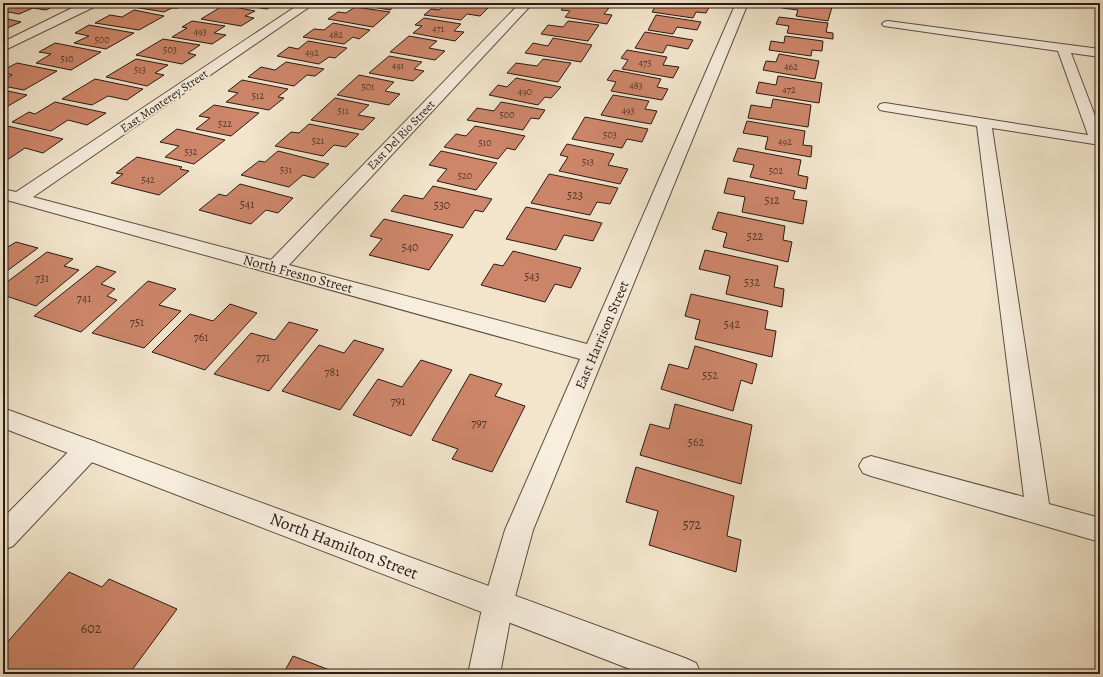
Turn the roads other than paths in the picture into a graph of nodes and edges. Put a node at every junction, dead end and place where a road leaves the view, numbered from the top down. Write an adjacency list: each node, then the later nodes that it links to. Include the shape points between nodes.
1 (92, 3): 6 (street)
2 (309, 3): 12 (street, East Monterey Street)
3 (527, 3): 13 (street, East Del Rio Street)
4 (742, 3): 14 (street, East Harrison Street)
5 (888, 24): 7 (lane)
6 (3, 47)
7 (1063, 48): 8 (lane); 11 (lane)
8 (1100, 53)
9 (885, 107): 10 (lane)
10 (984, 122): 11 (lane); 18 (lane)
11 (1099, 141)
12 (11, 196): 13 (street, North Fresno Street)
13 (275, 268): 14 (street, North Fresno Street)
14 (593, 354): 21 (street, East Harrison Street, via 519,530)
15 (3, 418): 16 (street, North Hamilton Street)
16 (87, 450): 20 (street); 21 (street, North Hamilton Street)
17 (871, 466): 18 (lane)
18 (1038, 512): 19 (lane)
19 (1100, 530)
20 (3, 537)
21 (498, 604): 22 (street, East Harrison Street); 23 (street, North Hamilton Street)
22 (484, 674)
23 (685, 674)

